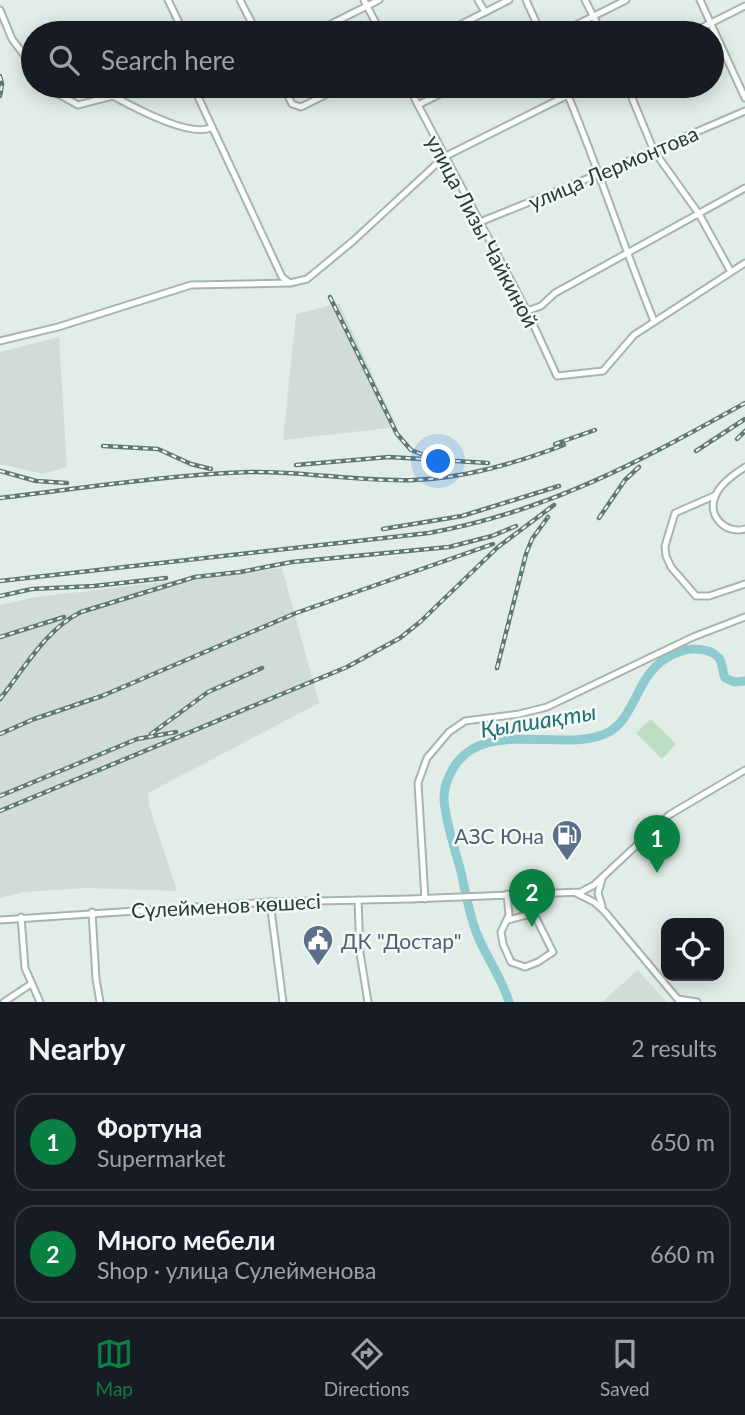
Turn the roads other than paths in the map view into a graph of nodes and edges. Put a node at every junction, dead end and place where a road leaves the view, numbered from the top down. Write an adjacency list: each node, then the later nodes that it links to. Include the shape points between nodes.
1 (168, 0): 15 (street)
2 (241, 0): 16 (street)
3 (379, 0): 10 (street)
4 (478, 0): 13 (street)
5 (509, 0): 13 (street)
6 (526, 0): 20 (street)
7 (585, 0): 14 (street)
8 (626, 0): 14 (street)
9 (701, 0): 23 (street)
10 (366, 3): 17 (street); 18 (street)
11 (745, 6): 24 (street)
12 (0, 10): 26 (street)
13 (485, 12): 19 (street)
14 (593, 16): 21 (street); 22 (street)
15 (178, 21)
16 (251, 21)
17 (334, 21)
18 (375, 21)
19 (467, 21)
20 (536, 21)
21 (583, 21)
22 (596, 21)
23 (712, 21)
24 (714, 21)
25 (724, 50): 38 (street)
26 (21, 51)
27 (67, 98): 28 (street, via 78,105)
28 (105, 98)
29 (117, 98): 41 (street, via 153,117 203,131)
30 (199, 98): 41 (street)
31 (289, 98): 32 (street, via 298,107)
32 (317, 98)
33 (414, 98): 39 (street, улица Лизы Чайкиной)
34 (432, 98): 39 (street)
35 (562, 98): 43 (street)
36 (569, 98): 44 (street)
37 (632, 98): 42 (street)
38 (745, 98)
39 (418, 105): 43 (street, улица Лизы Чайкиной)
40 (745, 111): 42 (street, улица Лермонтова)
41 (212, 127): 51 (street, via 282,278)
42 (654, 151): 44 (street, улица Лермонтова); 46 (street)
43 (444, 157): 47 (street, улица Лизы Чайкиной); 51 (street, via 307,279)
44 (599, 174): 47 (street, улица Лермонтова); 48 (street)
45 (745, 188): 46 (street)
46 (699, 214): 48 (street); 50 (street)
47 (480, 222): 52 (street, улица Лизы Чайкиной)
48 (626, 254): 52 (street); 53 (street)
49 (745, 263): 50 (street)
50 (731, 272): 53 (street)
51 (289, 284): 54 (street, via 191,285)
52 (527, 311): 53 (street, улица Лизы Чайкиной, via 557,376 603,371 634,335)
53 (654, 321)
54 (0, 341)
55 (745, 467): 56 (street)
56 (716, 495): 57 (street, via 713,509 722,524 731,531); 58 (street, via 675,513 666,556 696,596)
57 (745, 529)
58 (745, 584)
59 (745, 617): 64 (street, via 547,707 465,721 442,737 427,758 418,783)
60 (745, 770): 61 (street, via 669,815)
61 (606, 872): 62 (street, via 594,885); 68 (street, via 598,893)
62 (576, 892): 63 (street, Сүлейменов көшесі); 68 (street)
63 (507, 894): 64 (street, Сүлейменов көшесі); 71 (street)
64 (425, 899): 65 (street, Сүлейменов көшесі)
65 (358, 900): 66 (street, Сүлейменов көшесі); 78 (street)
66 (270, 902): 67 (street, Сүлейменов көшесі); 77 (street)
67 (92, 912): 69 (street, Сүлейменов көшесі); 76 (street)
68 (605, 912): 73 (street)
69 (22, 917): 70 (street, Сүлейменов көшесі); 72 (street, via 25,968)
70 (0, 919)
71 (508, 920): 71 (street, via 535,916 553,953 530,966 515,965 501,938)
72 (31, 984): 74 (street); 75 (street)
73 (679, 1001): 79 (street)
74 (4, 1002)
75 (40, 1002)
76 (100, 1002)
77 (283, 1002)
78 (368, 1002)
79 (697, 1002)

